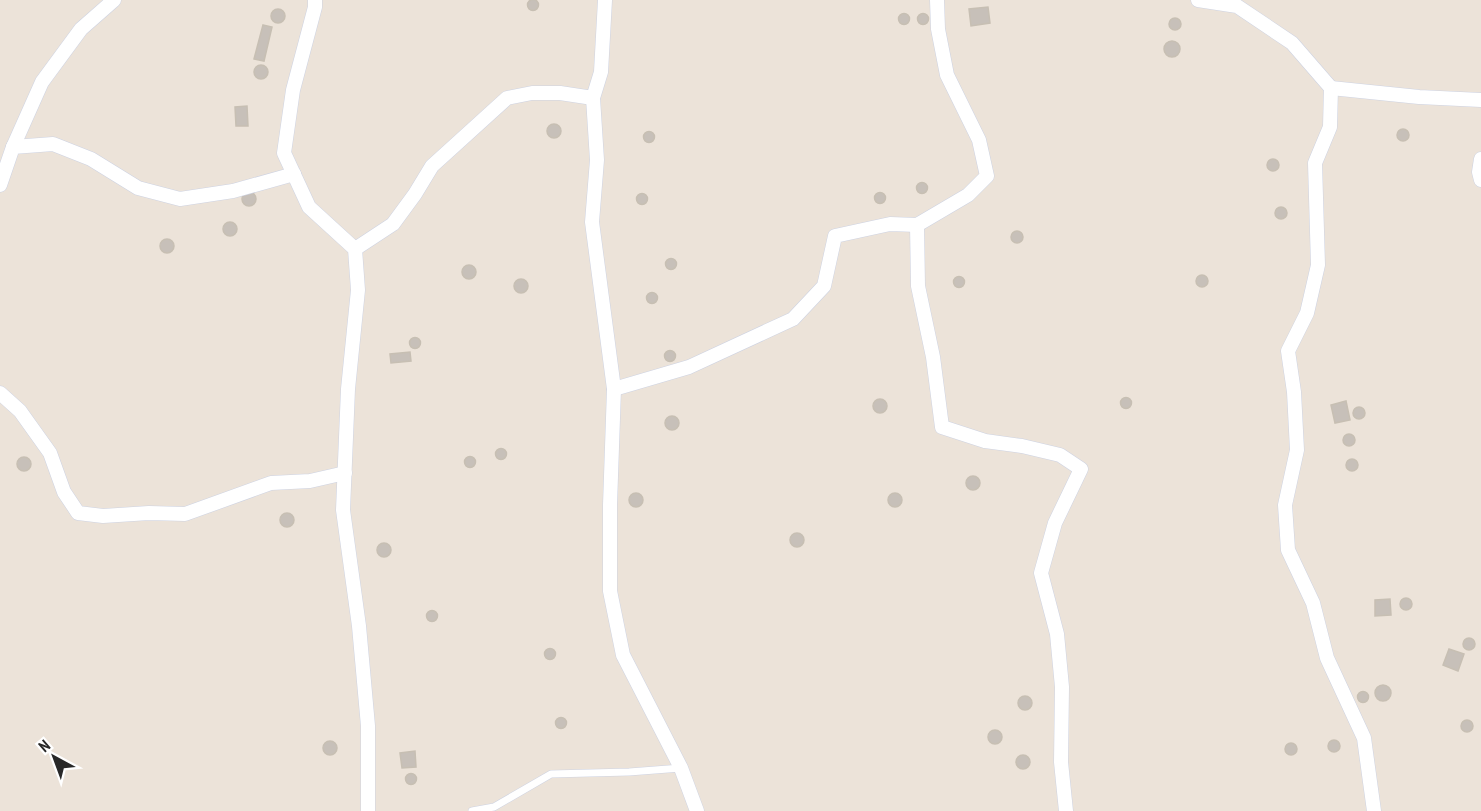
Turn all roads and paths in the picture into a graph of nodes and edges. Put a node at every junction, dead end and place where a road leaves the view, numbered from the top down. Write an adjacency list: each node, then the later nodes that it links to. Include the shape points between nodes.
1 (114, 0): 9 (street, via 81,29 42,82)
2 (315, 0): 11 (street, via 293,90 284,153)
3 (605, 0): 7 (street, via 601,72)
4 (937, 0): 14 (street, via 946,75 979,140 987,176 968,195)
5 (1198, 0): 6 (street, via 1237,6 1292,43)
6 (1331, 88): 8 (street); 24 (street, via 1330,127 1315,163 1318,265 1307,313 1288,351 1297,450 1285,506 1288,550 1313,603 1327,658 1364,738)
7 (594, 98): 15 (street, via 542,93 507,98 432,166 393,224); 16 (street, via 597,160 592,222)
8 (1481, 100)
9 (13, 147): 11 (street, via 53,144 92,159 138,188 180,199 233,191); 13 (street)
10 (1481, 159): 12 (street)
11 (294, 174): 15 (street, via 309,207)
12 (1481, 180)
13 (0, 185)
14 (917, 225): 16 (street, via 891,224 835,236 824,285 793,319 689,367); 23 (street, via 918,286 942,427 985,441 1060,455 1082,469 1055,523 1041,573 1057,634)
15 (355, 249): 18 (street, via 358,290)
16 (615, 389): 19 (street, via 610,591 622,656)
17 (0, 393): 18 (street, via 20,411 50,453 64,492 78,513 185,514 271,483 310,481)
18 (345, 473): 20 (street, via 343,510 368,726)
19 (681, 768): 21 (lane, via 551,774 494,807); 22 (street)
20 (368, 811)
21 (472, 811)
22 (697, 811)
23 (1066, 811)
24 (1374, 811)

